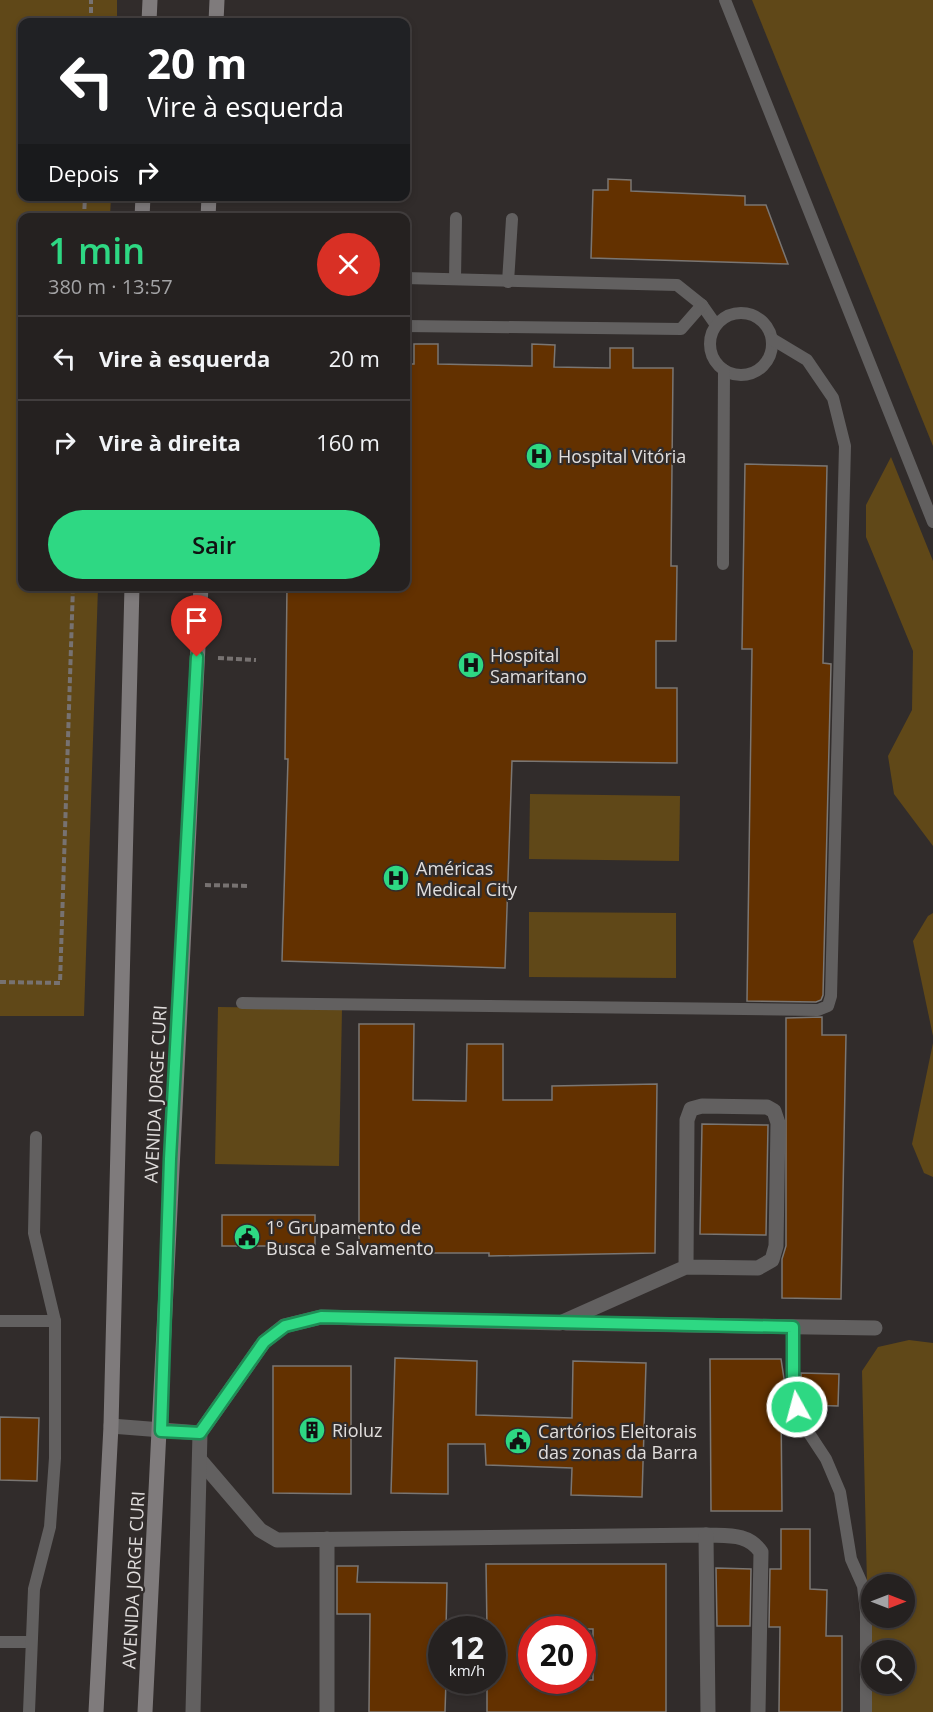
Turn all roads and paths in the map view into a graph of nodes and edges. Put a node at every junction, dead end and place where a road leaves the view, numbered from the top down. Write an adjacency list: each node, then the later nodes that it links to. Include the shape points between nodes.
1 (91, 0): 5 (path)
2 (150, 0): 6 (street)
3 (217, 0): 7 (street)
4 (725, 0): 18 (lane)
5 (91, 18)
6 (149, 18)
7 (216, 18)
8 (456, 218): 11 (lane)
9 (512, 219): 12 (lane)
10 (410, 278): 11 (lane)
11 (454, 279): 12 (lane)
12 (508, 282): 13 (lane, via 677,285)
13 (702, 305): 14 (lane); 15 (lane, via 681,328)
14 (716, 325): 16 (lane, via 724,318 743,313 762,321); 17 (lane, via 710,344 716,363)
15 (410, 326)
16 (772, 339): 17 (lane, via 762,367 743,375); 28 (lane, via 807,360 833,398 845,446 828,1006 818,1010)
17 (724, 370): 19 (lane)
18 (933, 522)
19 (723, 564)
20 (73, 591): 27 (path, via 60,983)
21 (132, 591): 36 (street, AVENIDA JORGE CURI)
22 (201, 591): 23 (street, AVENIDA JORGE CURI)
23 (197, 657): 24 (path); 25 (street, AVENIDA JORGE CURI)
24 (256, 660)
25 (186, 885): 26 (path); 37 (street, AVENIDA JORGE CURI, via 170,1159)
26 (249, 886)
27 (0, 982)
28 (242, 1003)
29 (36, 1137): 32 (lane, via 34,1233)
30 (686, 1267): 30 (street, via 687,1120 691,1109 767,1107 778,1123 776,1246 772,1260 758,1268); 33 (street)
31 (0, 1321): 32 (lane)
32 (56, 1321): 43 (lane, via 54,1487 50,1527 34,1589)
33 (560, 1323): 34 (street); 38 (street, via 321,1317 285,1326 264,1342)
34 (793, 1327): 35 (street); 51 (lane, via 793,1393 801,1421 826,1459 840,1492 851,1559 863,1587)
35 (875, 1328)
36 (111, 1426): 37 (street); 45 (street, AVENIDA JORGE CURI)
37 (161, 1431): 38 (street); 46 (street, AVENIDA JORGE CURI)
38 (200, 1433): 39 (street)
39 (200, 1460): 41 (street, via 260,1530 277,1540); 47 (street)
40 (706, 1535): 41 (street); 49 (street); 50 (street, via 740,1536 754,1541 762,1552)
41 (327, 1539): 48 (street)
42 (0, 1642): 43 (lane)
43 (30, 1642): 44 (lane)
44 (29, 1712)
45 (96, 1712)
46 (145, 1712)
47 (193, 1712)
48 (327, 1712)
49 (708, 1712)
50 (758, 1712)
51 (866, 1712)

